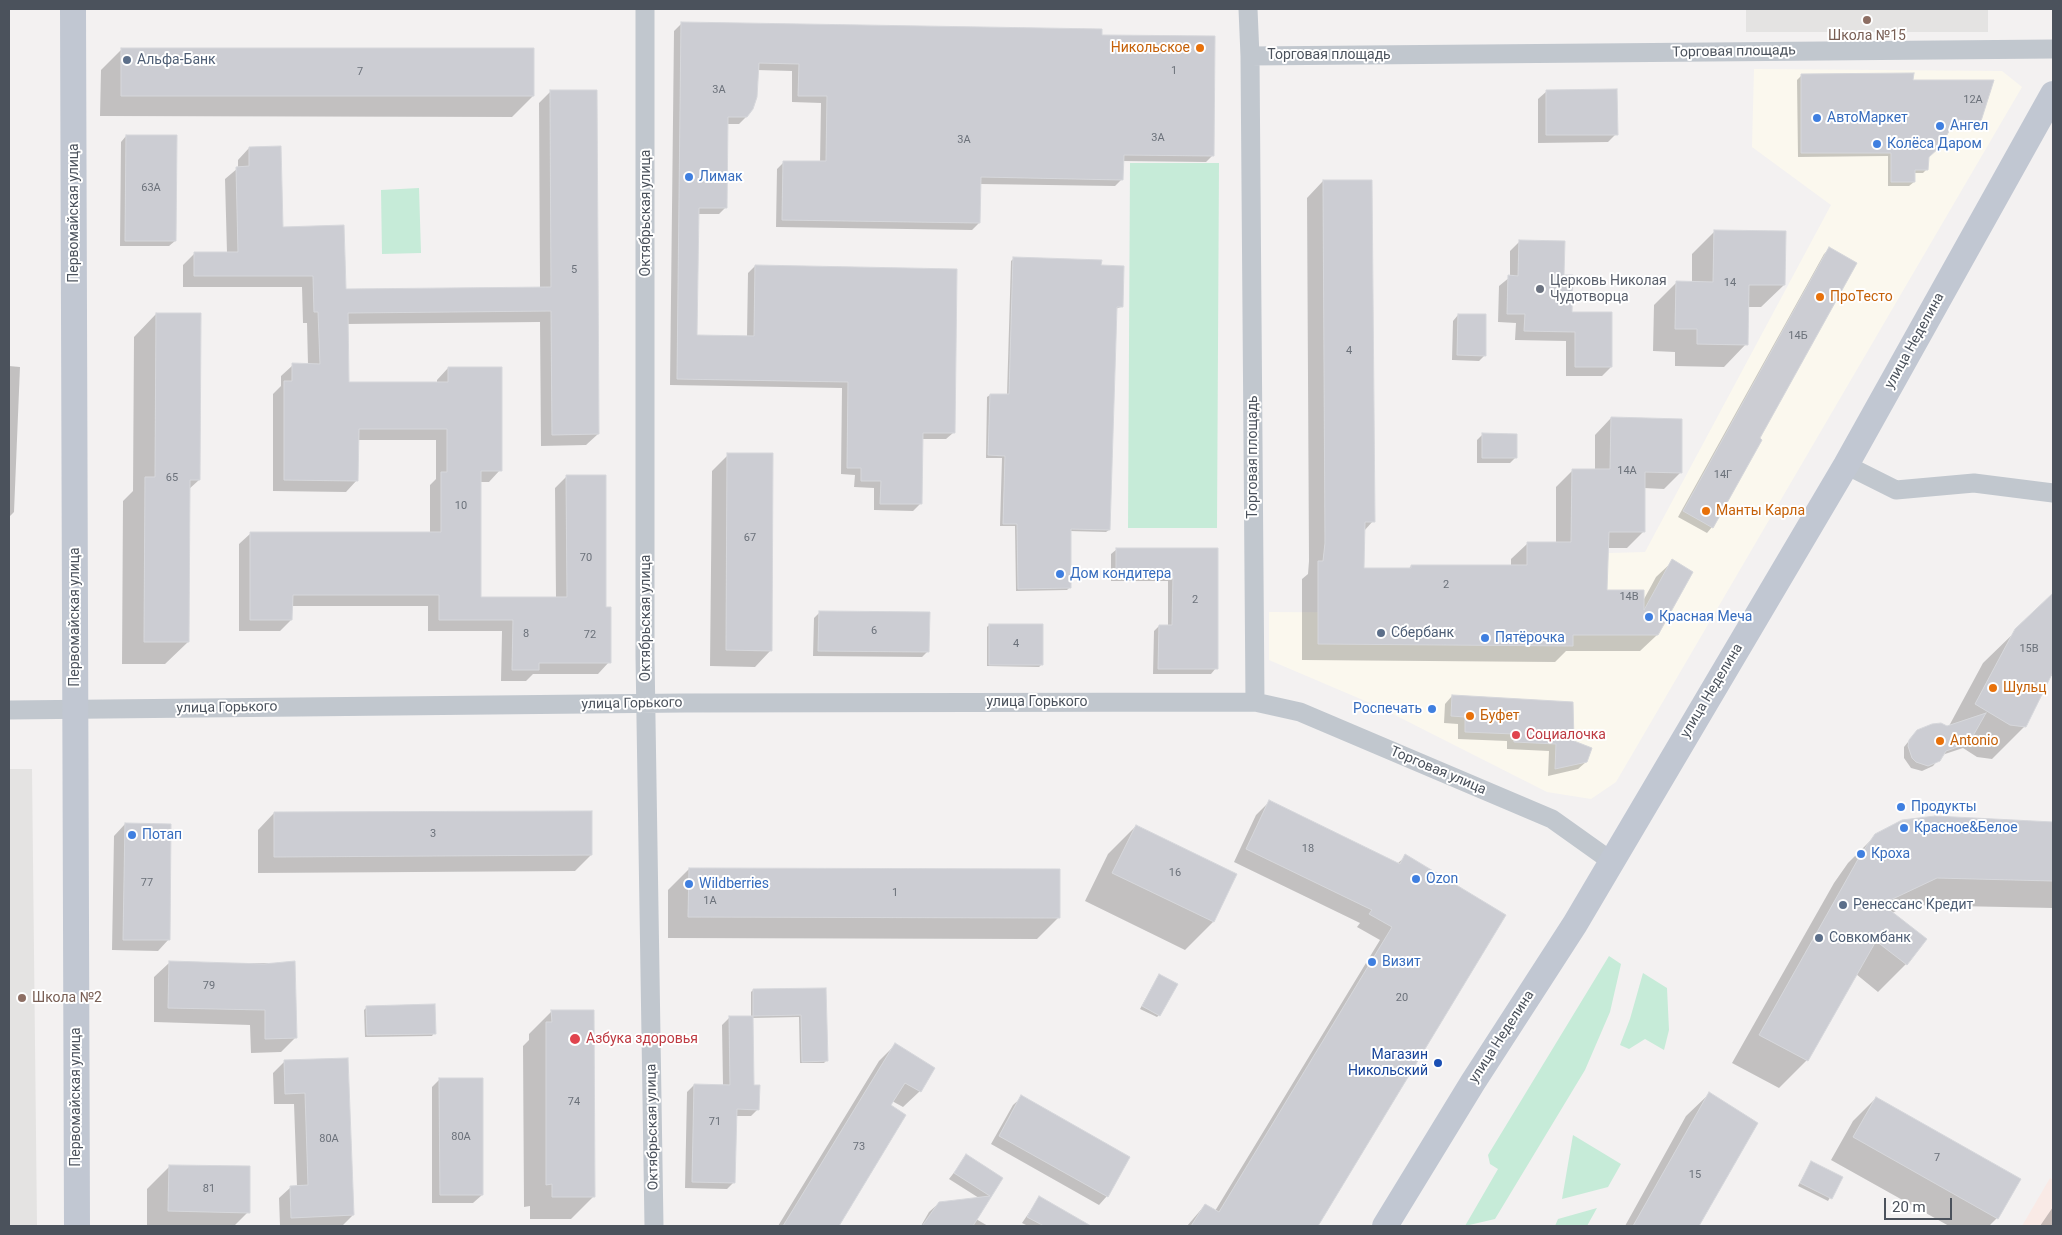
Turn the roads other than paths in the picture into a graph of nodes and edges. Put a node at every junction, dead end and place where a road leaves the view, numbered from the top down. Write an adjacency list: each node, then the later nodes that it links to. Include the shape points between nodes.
1 (73, 9): 11 (main road, Первомайская улица)
2 (645, 9): 10 (street, Октябрьская улица)
3 (1248, 9): 5 (street)
4 (2053, 49): 5 (street, Торговая площадь)
5 (1250, 56): 9 (street, Торговая площадь)
6 (2053, 94): 7 (main road, улица Неделина)
7 (1846, 464): 8 (street, via 1896,490 1974,483); 13 (main road, улица Неделина)
8 (2053, 493)
9 (1255, 702): 10 (street, улица Горького); 13 (street, Торговая улица, via 1300,712 1552,819)
10 (647, 704): 11 (street, улица Горького); 15 (street, Октябрьская улица)
11 (75, 709): 12 (street, улица Горького); 14 (main road, Первомайская улица)
12 (9, 710)
13 (1611, 861): 16 (main road, улица Неделина, via 1575,924)
14 (77, 1226)
15 (654, 1226)
16 (1385, 1226)

